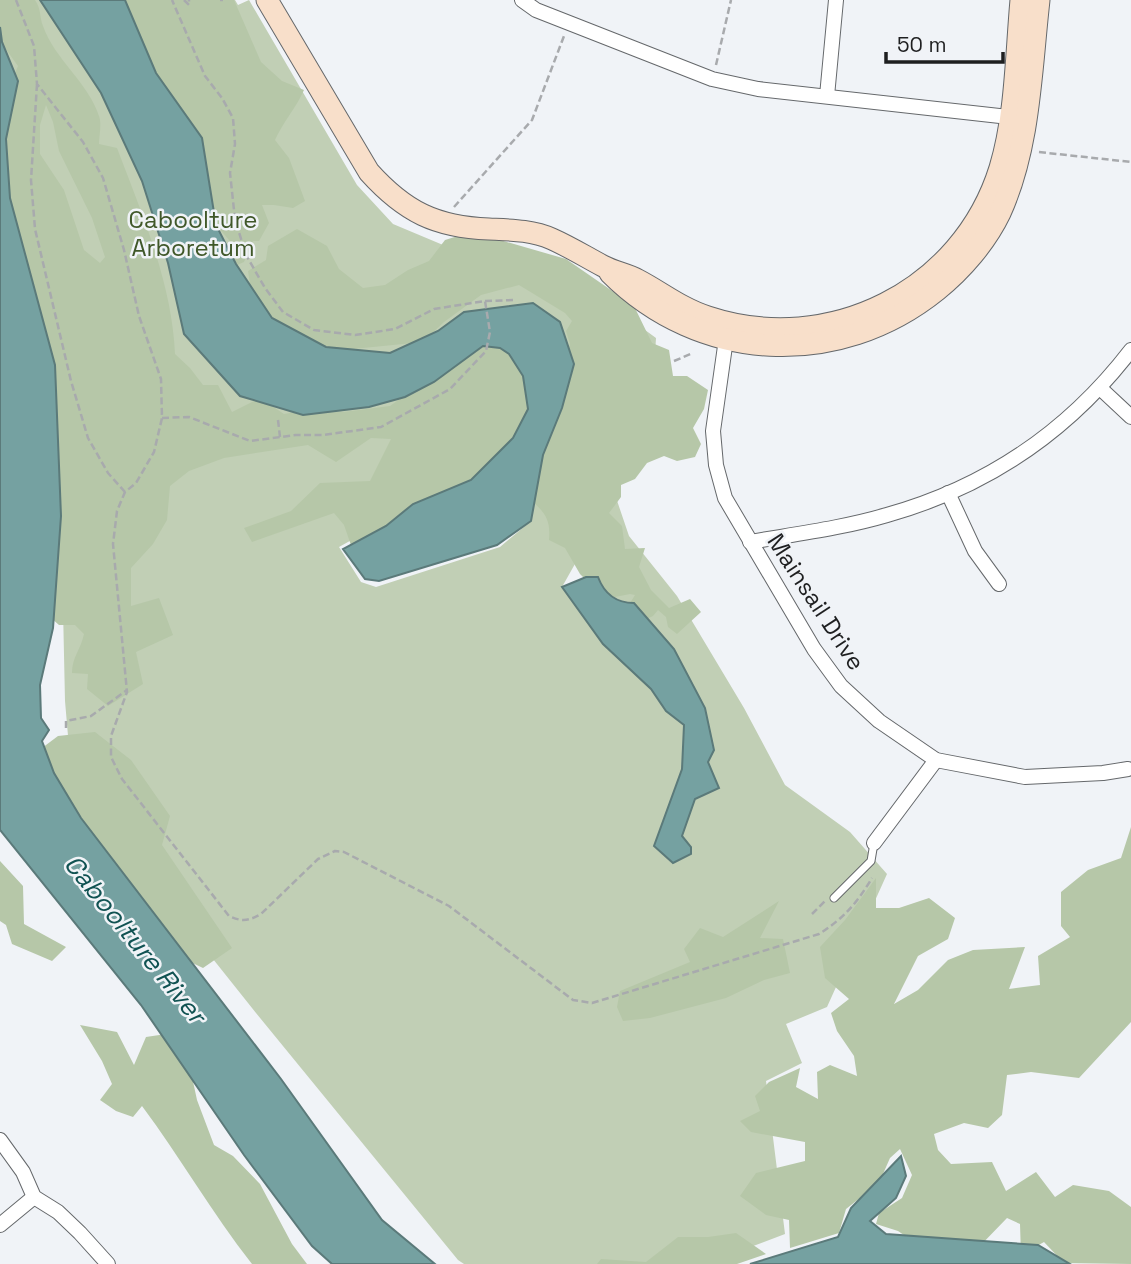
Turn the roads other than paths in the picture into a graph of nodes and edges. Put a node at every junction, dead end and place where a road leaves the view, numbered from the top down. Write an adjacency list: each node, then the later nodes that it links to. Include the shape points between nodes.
1 (267, 0): 8 (street, via 369,172 405,206 446,224 544,235 635,278)
2 (522, 0): 6 (street, via 536,10 712,79)
3 (836, 0): 6 (street)
4 (1021, 0): 7 (street)
5 (1039, 0): 7 (street)
6 (827, 96): 7 (street)
7 (1018, 118): 8 (street, via 977,220 960,246 918,285 867,314 837,323)
8 (727, 332): 13 (street, Mainsail Drive, via 713,431 716,465 725,498)
9 (1131, 350): 10 (street)
10 (1100, 388): 11 (street); 12 (street, via 1030,449)
11 (1131, 417)
12 (948, 494): 13 (street, via 886,516); 14 (street, via 975,551)
13 (750, 542): 15 (street, Mainsail Drive, via 841,686 879,721)
14 (999, 584)
15 (936, 760): 16 (street, Mainsail Drive, via 1025,778); 17 (street)
16 (1130, 770)
17 (874, 844): 18 (lane, via 871,861)
18 (834, 898)
19 (0, 1140): 20 (street)
20 (34, 1197): 21 (street); 22 (street, via 58,1212)
21 (0, 1225)
22 (108, 1264)

